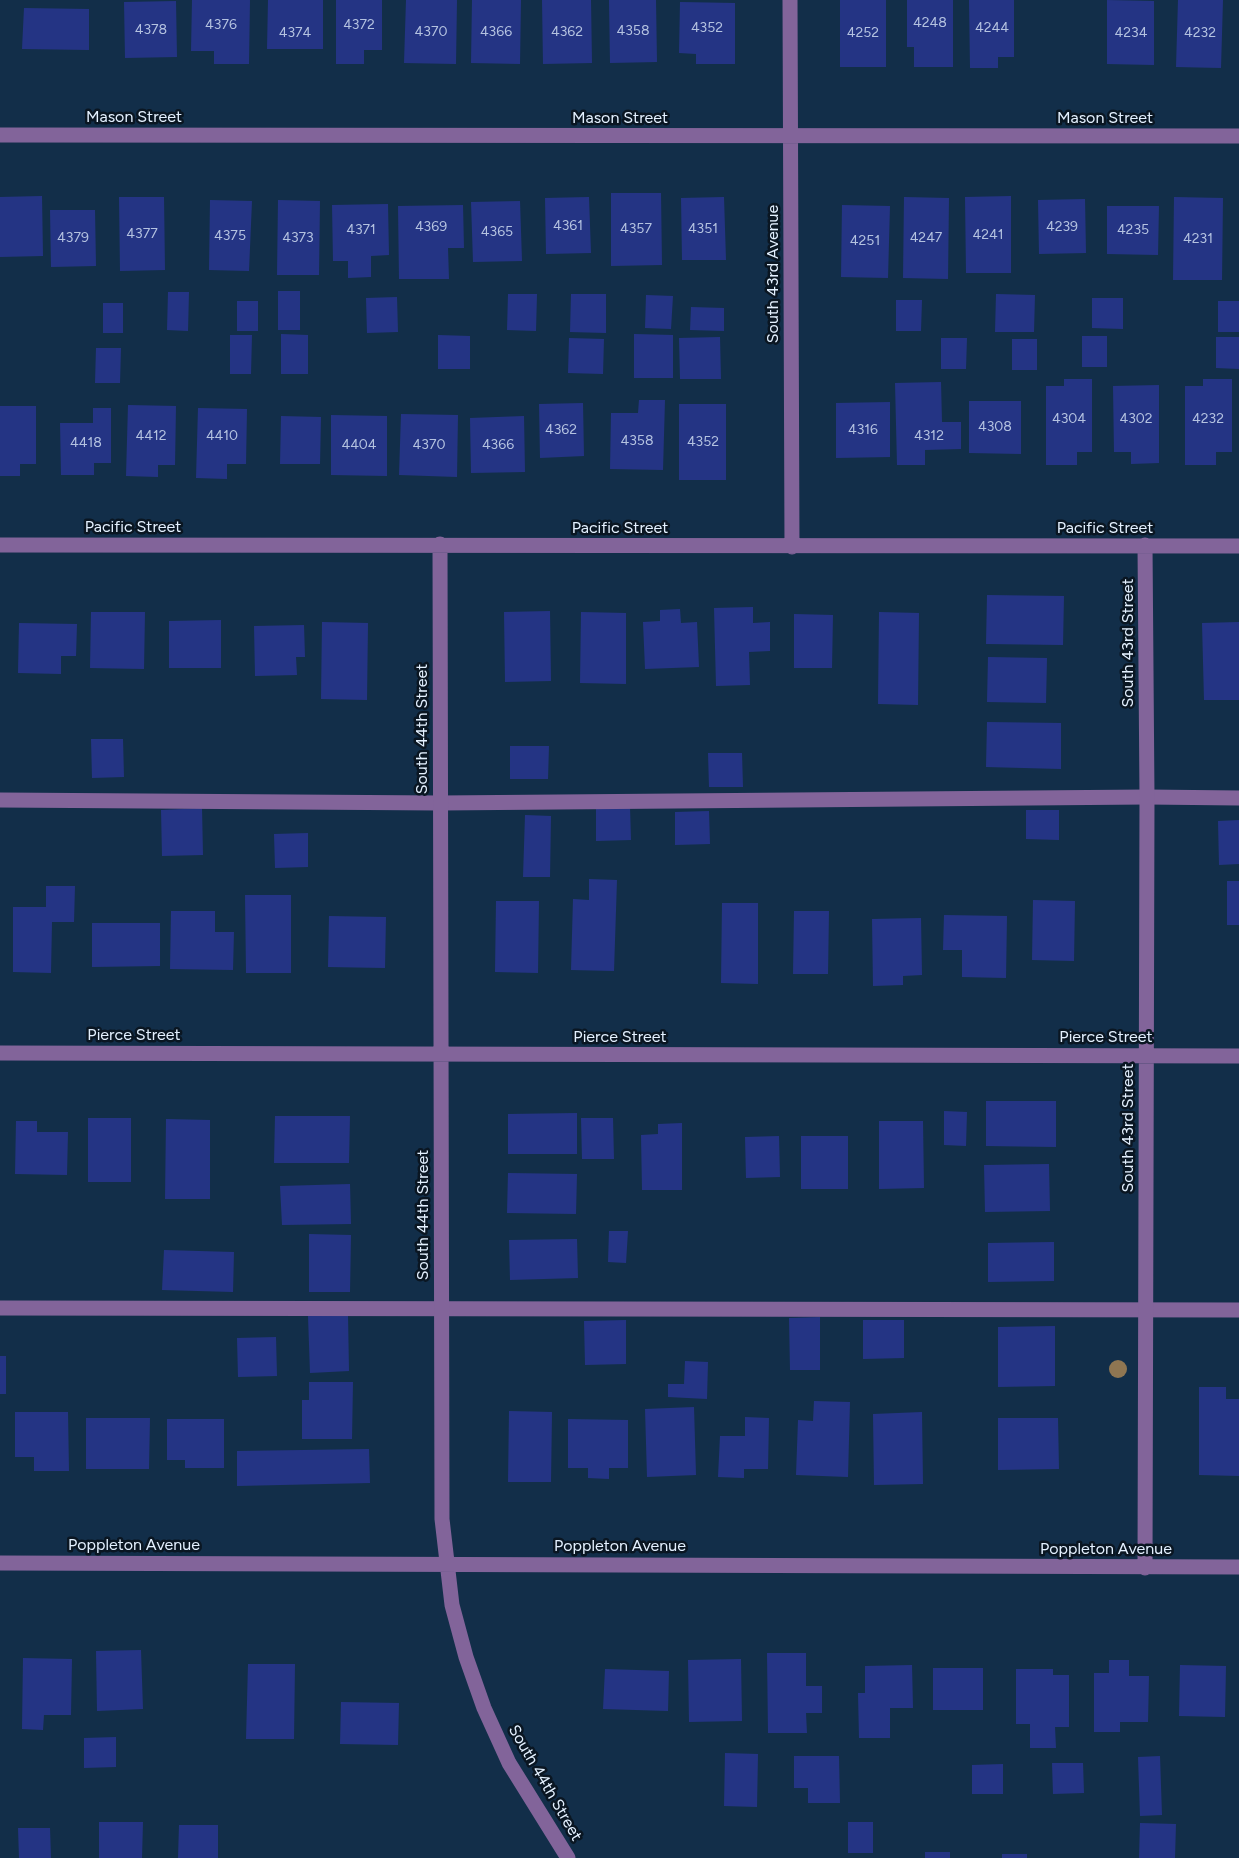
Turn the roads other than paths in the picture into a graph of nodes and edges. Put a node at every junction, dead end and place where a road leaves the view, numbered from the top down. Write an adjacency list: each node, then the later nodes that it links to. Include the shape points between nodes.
1 (790, 0): 3 (street, South 43rd Avenue)
2 (0, 135): 3 (street, Mason Street)
3 (791, 136): 4 (street, Mason Street); 9 (street, South 43rd Avenue)
4 (1239, 136)
5 (440, 544): 6 (street, Pacific Street); 9 (street, Pacific Street); 13 (street, South 44th Street)
6 (0, 545)
7 (1145, 545): 8 (street, Pacific Street); 9 (street, Pacific Street); 10 (street, South 43rd Street)
8 (1239, 546)
9 (792, 547)
10 (1147, 797): 11 (street); 13 (street); 16 (street, South 43rd Street)
11 (1239, 798)
12 (0, 801): 13 (street)
13 (440, 803): 15 (street, South 44th Street)
14 (0, 1053): 15 (street, Pierce Street)
15 (440, 1054): 16 (street, Pierce Street); 19 (street, South 44th Street)
16 (1146, 1055): 17 (street, Pierce Street); 21 (street, South 43rd Street)
17 (1239, 1056)
18 (0, 1308): 19 (street)
19 (441, 1309): 21 (street); 23 (street, South 44th Street, via 442,1519)
20 (1239, 1310): 21 (street)
21 (1146, 1311): 25 (street, South 43rd Street)
22 (0, 1563): 23 (street, Poppleton Avenue)
23 (447, 1563): 25 (street, Poppleton Avenue); 26 (street, South 44th Street, via 455,1615 484,1708 509,1763)
24 (1239, 1567): 25 (street, Poppleton Avenue)
25 (1145, 1568)
26 (568, 1858)

